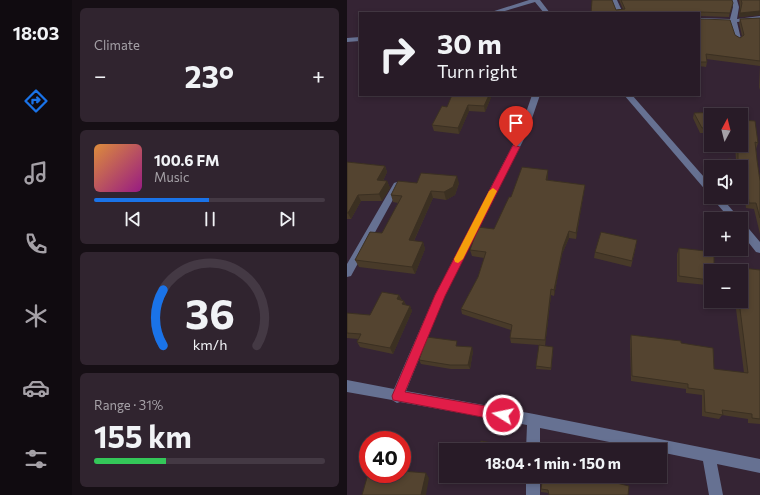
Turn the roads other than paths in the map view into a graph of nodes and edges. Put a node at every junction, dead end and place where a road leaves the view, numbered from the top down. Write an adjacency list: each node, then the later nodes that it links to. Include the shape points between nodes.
1 (536, 0): 4 (street); 5 (street)
2 (614, 0): 6 (street)
3 (734, 0): 9 (street, via 736,7)
4 (494, 12)
5 (546, 12)
6 (620, 12)
7 (760, 18): 9 (street)
8 (700, 20): 9 (street)
9 (733, 21): 11 (street)
10 (359, 39): 12 (street)
11 (738, 39)
12 (347, 40)
13 (536, 96): 23 (street, via 523,134 440,295)
14 (629, 96): 15 (street)
15 (704, 183)
16 (397, 185): 21 (street)
17 (722, 204): 18 (street)
18 (729, 212)
19 (748, 234): 20 (street)
20 (760, 249)
21 (347, 273)
22 (347, 386): 23 (street)
23 (397, 396): 24 (street)
24 (534, 420): 25 (street); 26 (street)
25 (533, 443)
26 (709, 456): 27 (street); 30 (street)
27 (760, 466)
28 (533, 483): 29 (street)
29 (533, 495)
30 (716, 495)

